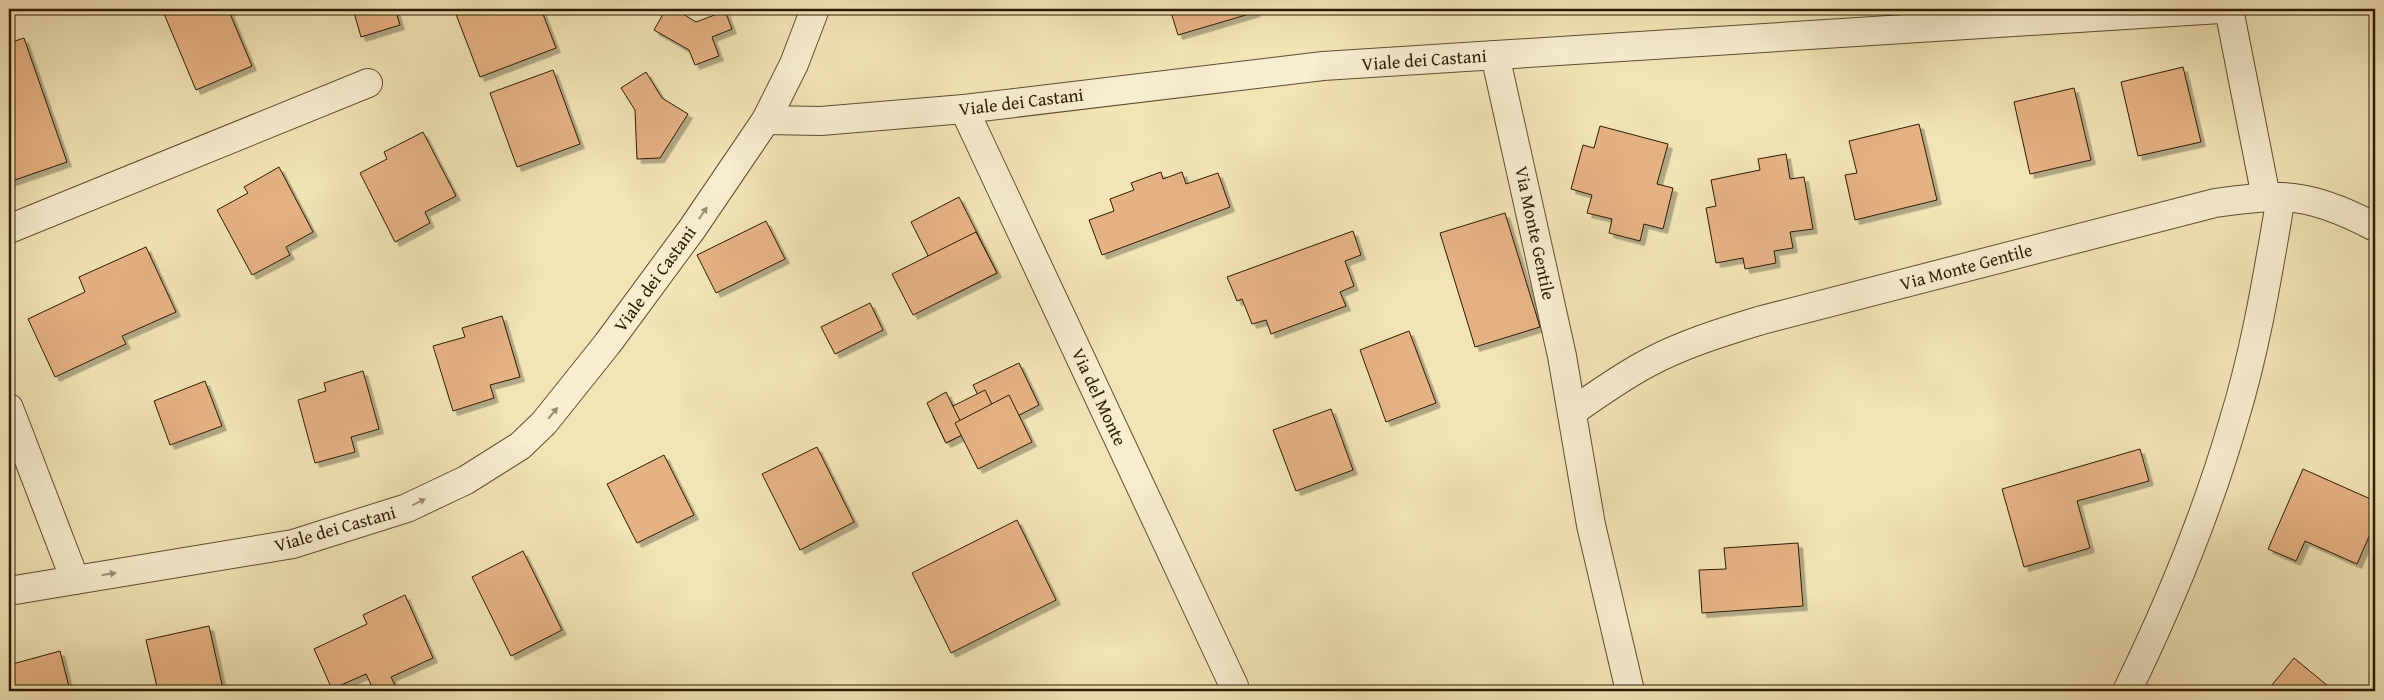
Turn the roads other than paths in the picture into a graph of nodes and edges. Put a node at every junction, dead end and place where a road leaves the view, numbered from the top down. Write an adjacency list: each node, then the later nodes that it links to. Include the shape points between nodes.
1 (815, 9): 7 (street, via 794,64)
2 (2220, 9): 4 (street, Viale dei Castani)
3 (2229, 9): 8 (street)
4 (1495, 55): 6 (street, Viale dei Castani, via 1323,66); 12 (street, Via Monte Gentile)
5 (368, 83): 10 (street)
6 (964, 109): 7 (street, Viale dei Castani, via 821,121); 15 (street, Via del Monte)
7 (766, 120): 13 (street, Viale dei Castani, one-way to 7, via 293,544 407,508 492,466 520,446 566,398 692,229)
8 (2274, 197): 9 (street, Via Monte Gentile, via 2297,198 2327,206); 12 (street, Via Monte Gentile, via 2188,210 1733,329 1647,363); 17 (street, via 2262,306 2234,422 2174,590)
9 (2375, 227)
10 (9, 229)
11 (9, 408): 13 (street)
12 (1572, 412): 16 (street, Via Monte Gentile, via 1591,525)
13 (75, 580): 14 (street, Viale dei Castani)
14 (9, 591)
15 (1234, 686)
16 (1630, 691)
17 (2127, 691)

